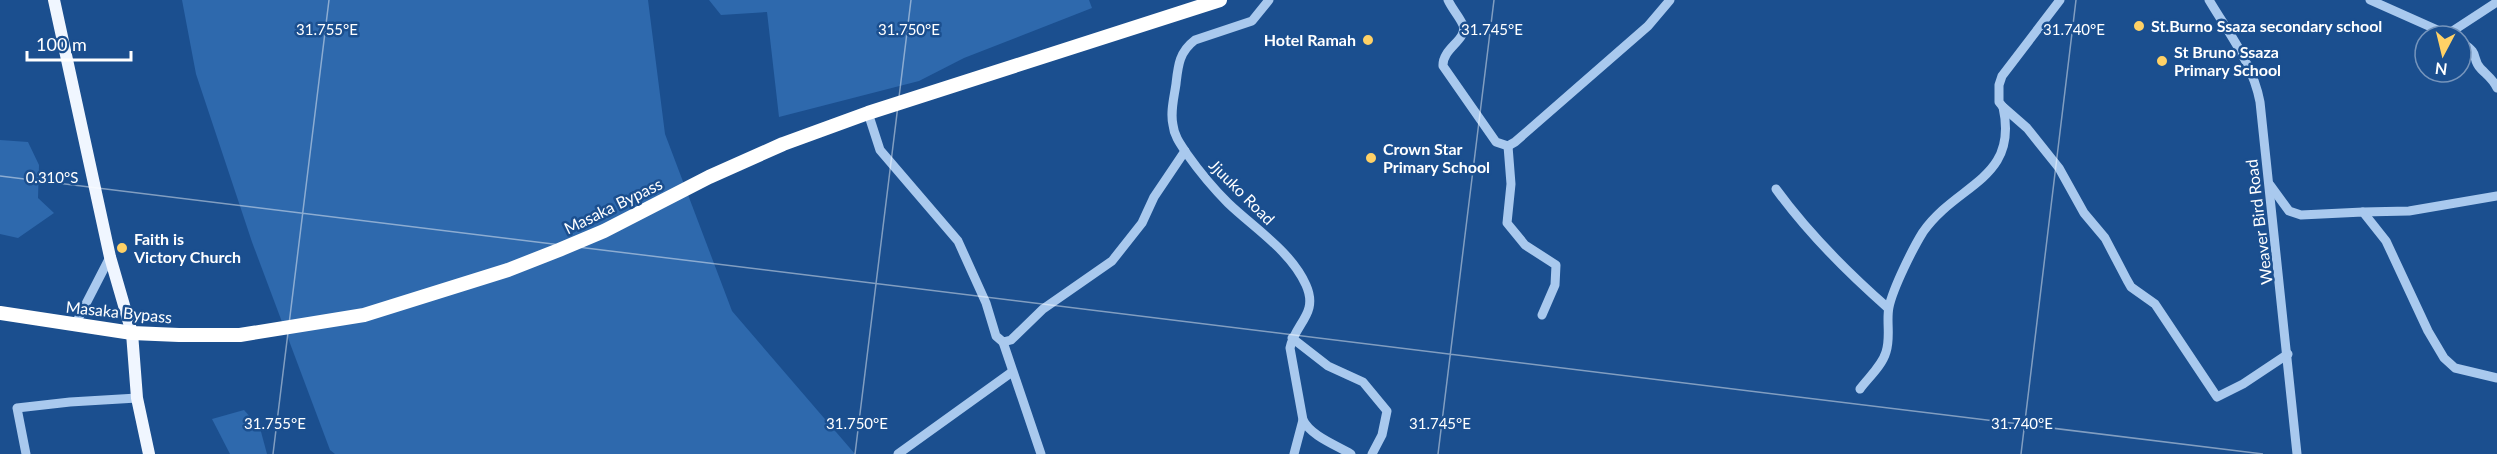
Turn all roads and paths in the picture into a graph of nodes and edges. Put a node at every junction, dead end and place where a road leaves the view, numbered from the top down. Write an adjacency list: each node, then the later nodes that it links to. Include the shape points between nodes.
1 (54, 0): 23 (main road)
2 (1220, 0): 16 (highway, Masaka Bypass)
3 (1269, 0): 18 (street, Jjuuko Road, via 1252,21 1195,40 1182,53 1172,117)
4 (1448, 0): 17 (street, via 1463,32 1444,54 1443,66 1496,142)
5 (1671, 0): 17 (street, via 1609,62)
6 (2060, 0): 15 (street, via 2002,76 1998,94)
7 (2209, 0): 19 (street, Weaver Bird Road, via 2257,85)
8 (2370, 0): 10 (street)
9 (2497, 2): 11 (street)
10 (2424, 24)
11 (2465, 24)
12 (2473, 51): 13 (street, via 2480,68)
13 (2495, 79): 14 (street)
14 (2497, 88)
15 (2002, 107): 24 (street, via 2007,125 1998,162 1945,207 1923,233); 31 (street, via 2027,128 2059,168 2127,280 2155,304 2217,397)
16 (868, 113): 28 (highway, Masaka Bypass, via 736,164 559,250 364,315 240,335); 30 (street, via 880,150 958,241 996,336)
17 (1508, 146): 26 (street, via 1511,184 1507,223 1525,244 1556,265 1555,285)
18 (1185, 151): 29 (street, Jjuuko Road, via 1228,203 1293,264 1306,285 1309,313); 30 (street, via 1154,197 1142,223 1112,261 1043,309 1011,340)
19 (2268, 183): 22 (street, via 2289,211 2301,215); 31 (street, Weaver Bird Road)
20 (1776, 189): 24 (street, via 1849,274)
21 (2497, 196): 22 (street, via 2409,211)
22 (2363, 212): 33 (street, via 2386,241 2444,358 2455,368)
23 (110, 257): 27 (street); 28 (main road)
24 (1888, 308): 34 (street, via 1887,351)
25 (0, 313): 27 (highway, Masaka Bypass)
26 (1542, 315)
27 (75, 325): 28 (highway, Masaka Bypass)
28 (132, 333): 35 (main road)
29 (1292, 338): 36 (street, via 1290,348); 43 (street, via 1328,366 1363,382 1387,411 1382,435)
30 (1003, 342): 32 (street)
31 (2288, 354): 44 (street, Weaver Bird Road)
32 (1012, 372): 37 (street); 40 (street)
33 (2497, 378)
34 (1860, 389)
35 (137, 398): 38 (street, via 17,408); 39 (main road)
36 (1304, 420): 41 (street); 42 (street, via 1314,433)
37 (903, 452)
38 (26, 454)
39 (149, 454)
40 (1041, 454)
41 (1294, 454)
42 (1351, 454)
43 (1372, 454)
44 (2297, 454)

